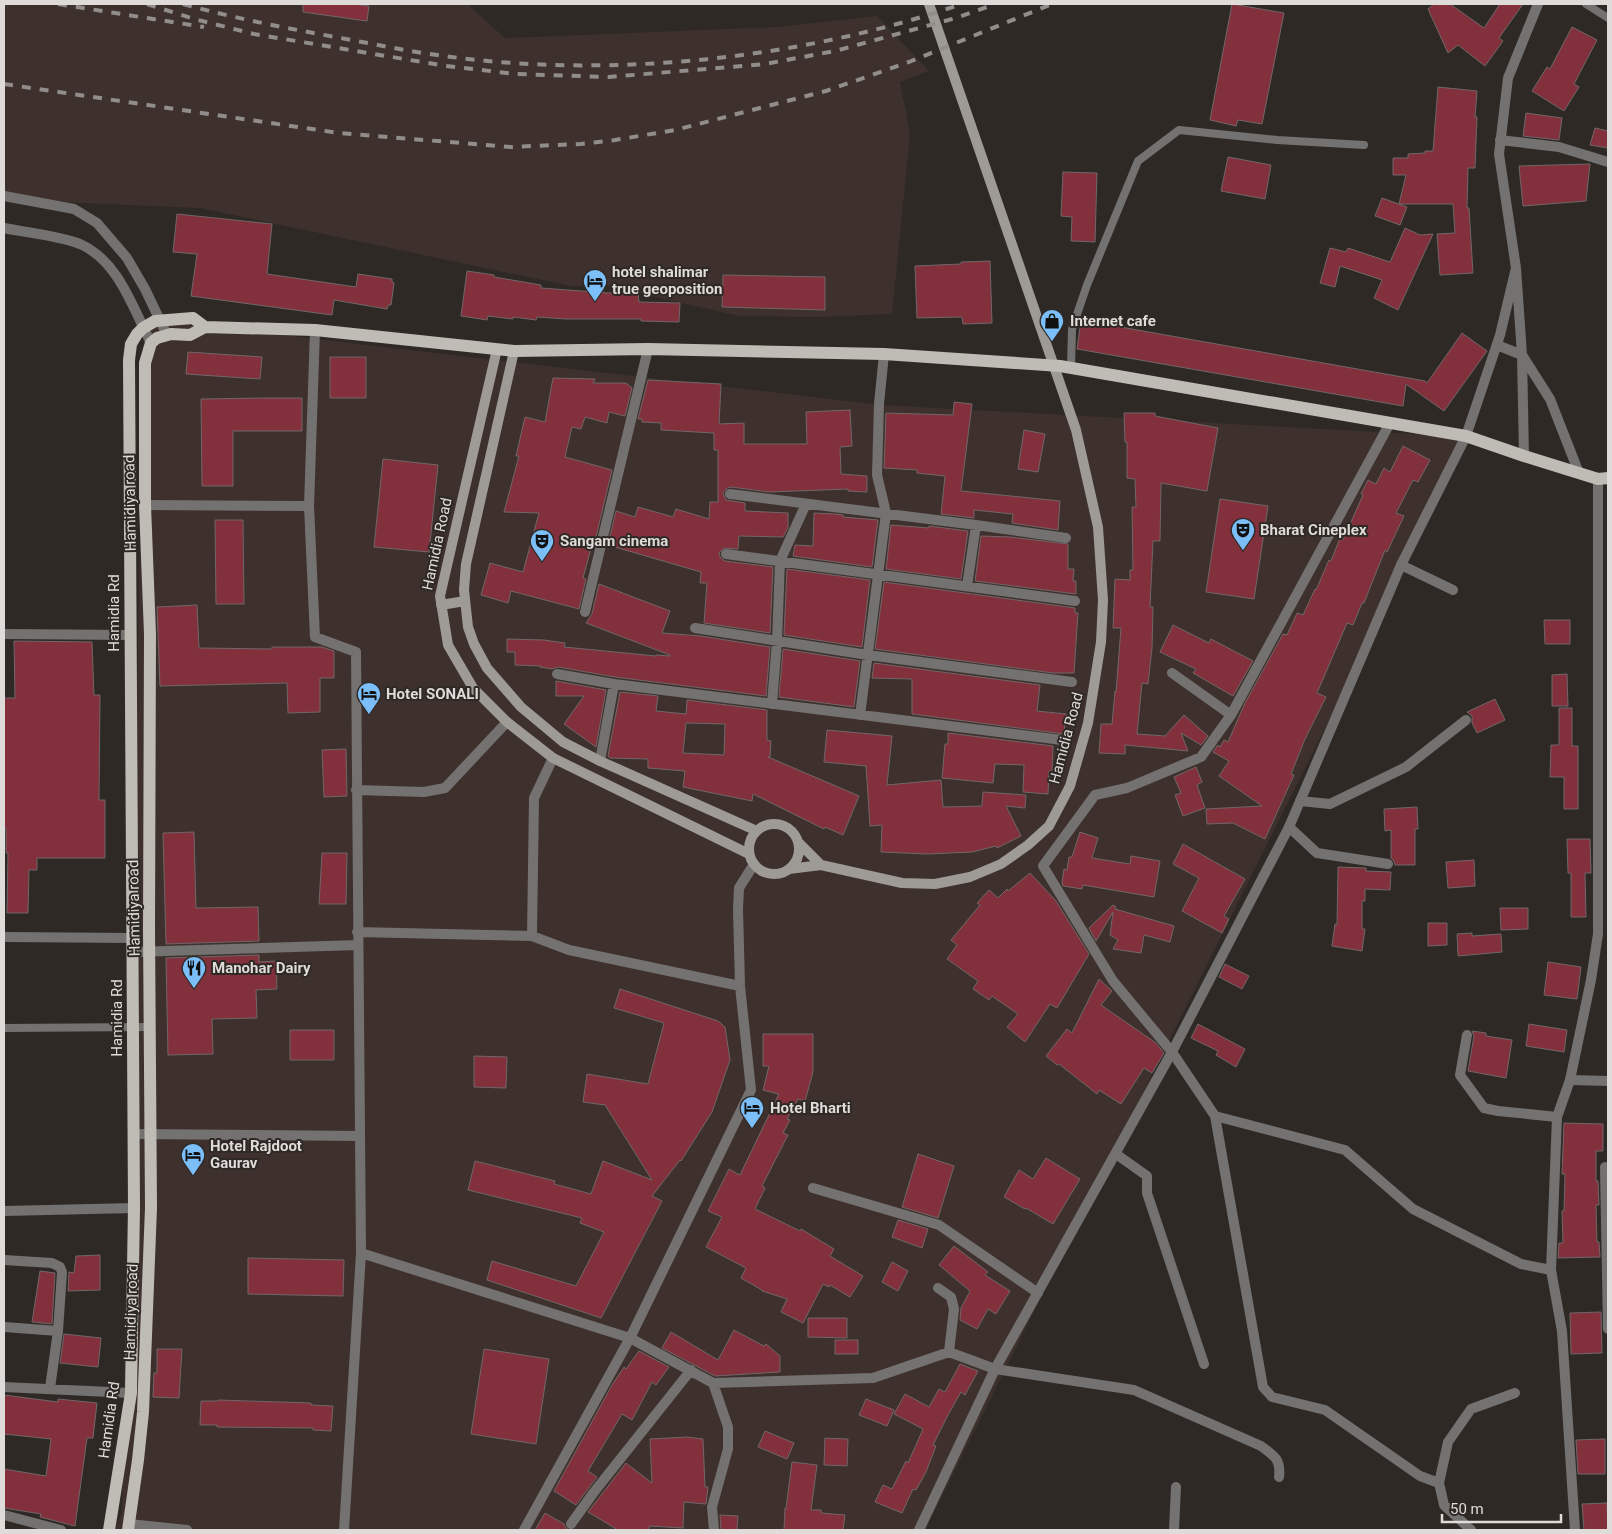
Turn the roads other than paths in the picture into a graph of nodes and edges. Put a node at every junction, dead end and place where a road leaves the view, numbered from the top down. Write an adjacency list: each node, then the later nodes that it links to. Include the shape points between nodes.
1 (929, 4): 72 (main road, Hamidia Road, via 1076,430 1098,527 1103,600 1101,642 1088,723 1070,786 1049,826 1028,845 1001,864 970,877 935,884 902,883)
2 (1538, 4): 5 (street, via 1508,78)
3 (1586, 4): 4 (lane)
4 (1608, 18)
5 (1500, 140): 7 (street, via 1559,147); 10 (street, via 1498,154)
6 (1364, 145): 23 (lane, via 1179,130 1138,161 1087,284 1072,330)
7 (1608, 162)
8 (4, 196): 11 (street, via 74,209 97,223 127,258)
9 (4, 228): 13 (street, via 64,239 97,255 120,282)
10 (1516, 268): 17 (street); 22 (street)
11 (160, 320): 12 (main road, via 193,318); 13 (main road); 15 (street)
12 (205, 327): 14 (main road); 15 (main road, via 190,335)
13 (143, 328): 16 (street); 49 (main road, Hamidia Rd, via 131,344 129,360)
14 (314, 330): 18 (main road); 32 (street)
15 (167, 335): 16 (main road)
16 (151, 343): 31 (main road, Hamidiya road, via 145,363)
17 (1497, 344): 22 (street); 25 (street)
18 (497, 349): 20 (main road); 44 (main road, Hamidia Road, via 440,596)
19 (648, 349): 20 (main road); 21 (main road); 45 (street)
20 (514, 351): 42 (main road, via 466,564)
21 (884, 354): 23 (main road); 33 (street, via 878,474)
22 (1522, 355): 26 (street); 27 (street, via 1550,398)
23 (1071, 368): 24 (main road)
24 (1390, 423): 25 (main road); 58 (street)
25 (1466, 436): 26 (main road); 38 (street)
26 (1524, 456): 27 (main road)
27 (1579, 473): 28 (main road)
28 (1603, 479): 87 (street, via 1598,934 1592,980)
29 (730, 494): 30 (street)
30 (806, 504): 33 (street); 37 (street)
31 (145, 505): 32 (street); 48 (main road, Hamidiya road)
32 (309, 506): 64 (street, via 315,637 356,652)
33 (886, 513): 34 (street); 39 (street)
34 (976, 524): 35 (street); 40 (street)
35 (1066, 538)
36 (726, 554): 37 (street)
37 (780, 561): 39 (street); 50 (street)
38 (1401, 566): 41 (street); 65 (street)
39 (878, 574): 40 (street); 51 (street)
40 (967, 586): 43 (street)
41 (1453, 590)
42 (465, 601): 44 (main road); 63 (main road, via 468,627 487,668 521,707 563,742)
43 (1075, 601)
44 (441, 605): 60 (main road, Hamidia Road, via 448,645 473,688)
45 (585, 612)
46 (695, 628): 50 (street)
47 (4, 634): 49 (street)
48 (150, 634): 49 (main road); 80 (main road, Hamidiya road)
49 (131, 635): 77 (main road, Hamidia Rd)
50 (777, 641): 51 (street); 56 (street)
51 (868, 655): 54 (street); 57 (street)
52 (1172, 673): 58 (street)
53 (557, 674): 55 (street)
54 (1072, 682)
55 (614, 684): 56 (street); 63 (street)
56 (772, 704): 57 (street)
57 (860, 715): 61 (street)
58 (1231, 715): 86 (street, via 1201,757 1127,788 1095,795 1043,866 1112,981)
59 (1466, 720): 65 (street, via 1406,767 1330,804)
60 (507, 722): 62 (main road, Hamidia Road); 64 (street, via 446,788 424,792)
61 (1062, 740)
62 (553, 758): 69 (main road, Hamidia Road); 75 (street, via 534,798)
63 (600, 761): 67 (main road)
64 (356, 790): 74 (street)
65 (1300, 801): 66 (street)
66 (1289, 827): 71 (street, via 1317,853); 86 (street)
67 (756, 831): 68 (main road, via 768,824 784,826 796,836); 69 (main road, via 751,838)
68 (799, 844): 72 (main road); 73 (main road, via 798,859)
69 (749, 854): 70 (main road)
70 (754, 864): 73 (main road, via 773,875); 81 (street, via 739,888)
71 (1388, 864)
72 (820, 865): 73 (main road)
73 (789, 869)
74 (357, 932): 75 (street); 78 (street)
75 (532, 936): 81 (street, via 568,950)
76 (4, 937): 77 (street)
77 (133, 938): 79 (main road, Hamidia Rd)
78 (358, 945): 80 (street); 93 (street)
79 (133, 952): 80 (street); 82 (main road, Hamidia Rd)
80 (150, 952): 83 (main road, Hamidiya road)
81 (740, 986): 109 (street, via 751,1090)
82 (133, 1027): 83 (lane); 84 (lane); 91 (main road, Hamidia Rd)
83 (150, 1027): 92 (main road, Hamidiya road)
84 (4, 1028)
85 (1467, 1035): 90 (street, via 1460,1075 1484,1108)
86 (1172, 1052): 89 (street); 94 (street)
87 (1570, 1080): 88 (street); 90 (street)
88 (1608, 1081)
89 (1215, 1116): 102 (street, via 1345,1150 1413,1209 1521,1264); 120 (street, via 1263,1387 1272,1397 1325,1410 1420,1476)
90 (1557, 1117): 102 (street)
91 (134, 1134): 92 (street); 98 (main road, Hamidia Rd)
92 (151, 1135): 93 (street); 124 (main road, Hamidiya road, via 152,1208 143,1412)
93 (360, 1136): 100 (street)
94 (1116, 1154): 105 (street); 111 (street, via 1147,1176 1147,1193)
95 (1605, 1167): 97 (street)
96 (813, 1188): 105 (street, via 939,1225)
97 (1607, 1203): 103 (street)
98 (134, 1208): 99 (street); 117 (main road, Hamidia Rd)
99 (4, 1211)
100 (361, 1253): 109 (street); 128 (street)
101 (4, 1260): 108 (street, via 52,1263 60,1267)
102 (1551, 1270): 134 (street, via 1562,1332)
103 (1608, 1272): 107 (street)
104 (938, 1288): 110 (street, via 951,1297 954,1309)
105 (1038, 1293): 112 (street)
106 (4, 1326): 108 (street)
107 (1608, 1329)
108 (58, 1331): 116 (street)
109 (630, 1338): 113 (street); 129 (street)
110 (949, 1352): 112 (street); 114 (street, via 873,1378)
111 (1204, 1364)
112 (995, 1369): 119 (street, via 1134,1390 1261,1446 1275,1456 1280,1468); 131 (street)
113 (691, 1370): 114 (street); 123 (street)
114 (713, 1383): 130 (street, via 728,1427 728,1449 712,1507)
115 (4, 1387): 116 (street)
116 (50, 1388): 117 (street)
117 (131, 1393): 126 (main road, Hamidia Rd)
118 (1515, 1393): 120 (street, via 1471,1409 1448,1442)
119 (1279, 1477)
120 (1439, 1483): 133 (street, via 1444,1504)
121 (1176, 1487): 132 (street)
122 (4, 1515): 125 (street)
123 (571, 1524)
124 (128, 1527): 127 (street)
125 (61, 1530)
126 (109, 1530)
127 (187, 1530)
128 (344, 1530)
129 (524, 1530)
130 (714, 1530)
131 (919, 1530)
132 (1174, 1530)
133 (1471, 1530)
134 (1575, 1530)

